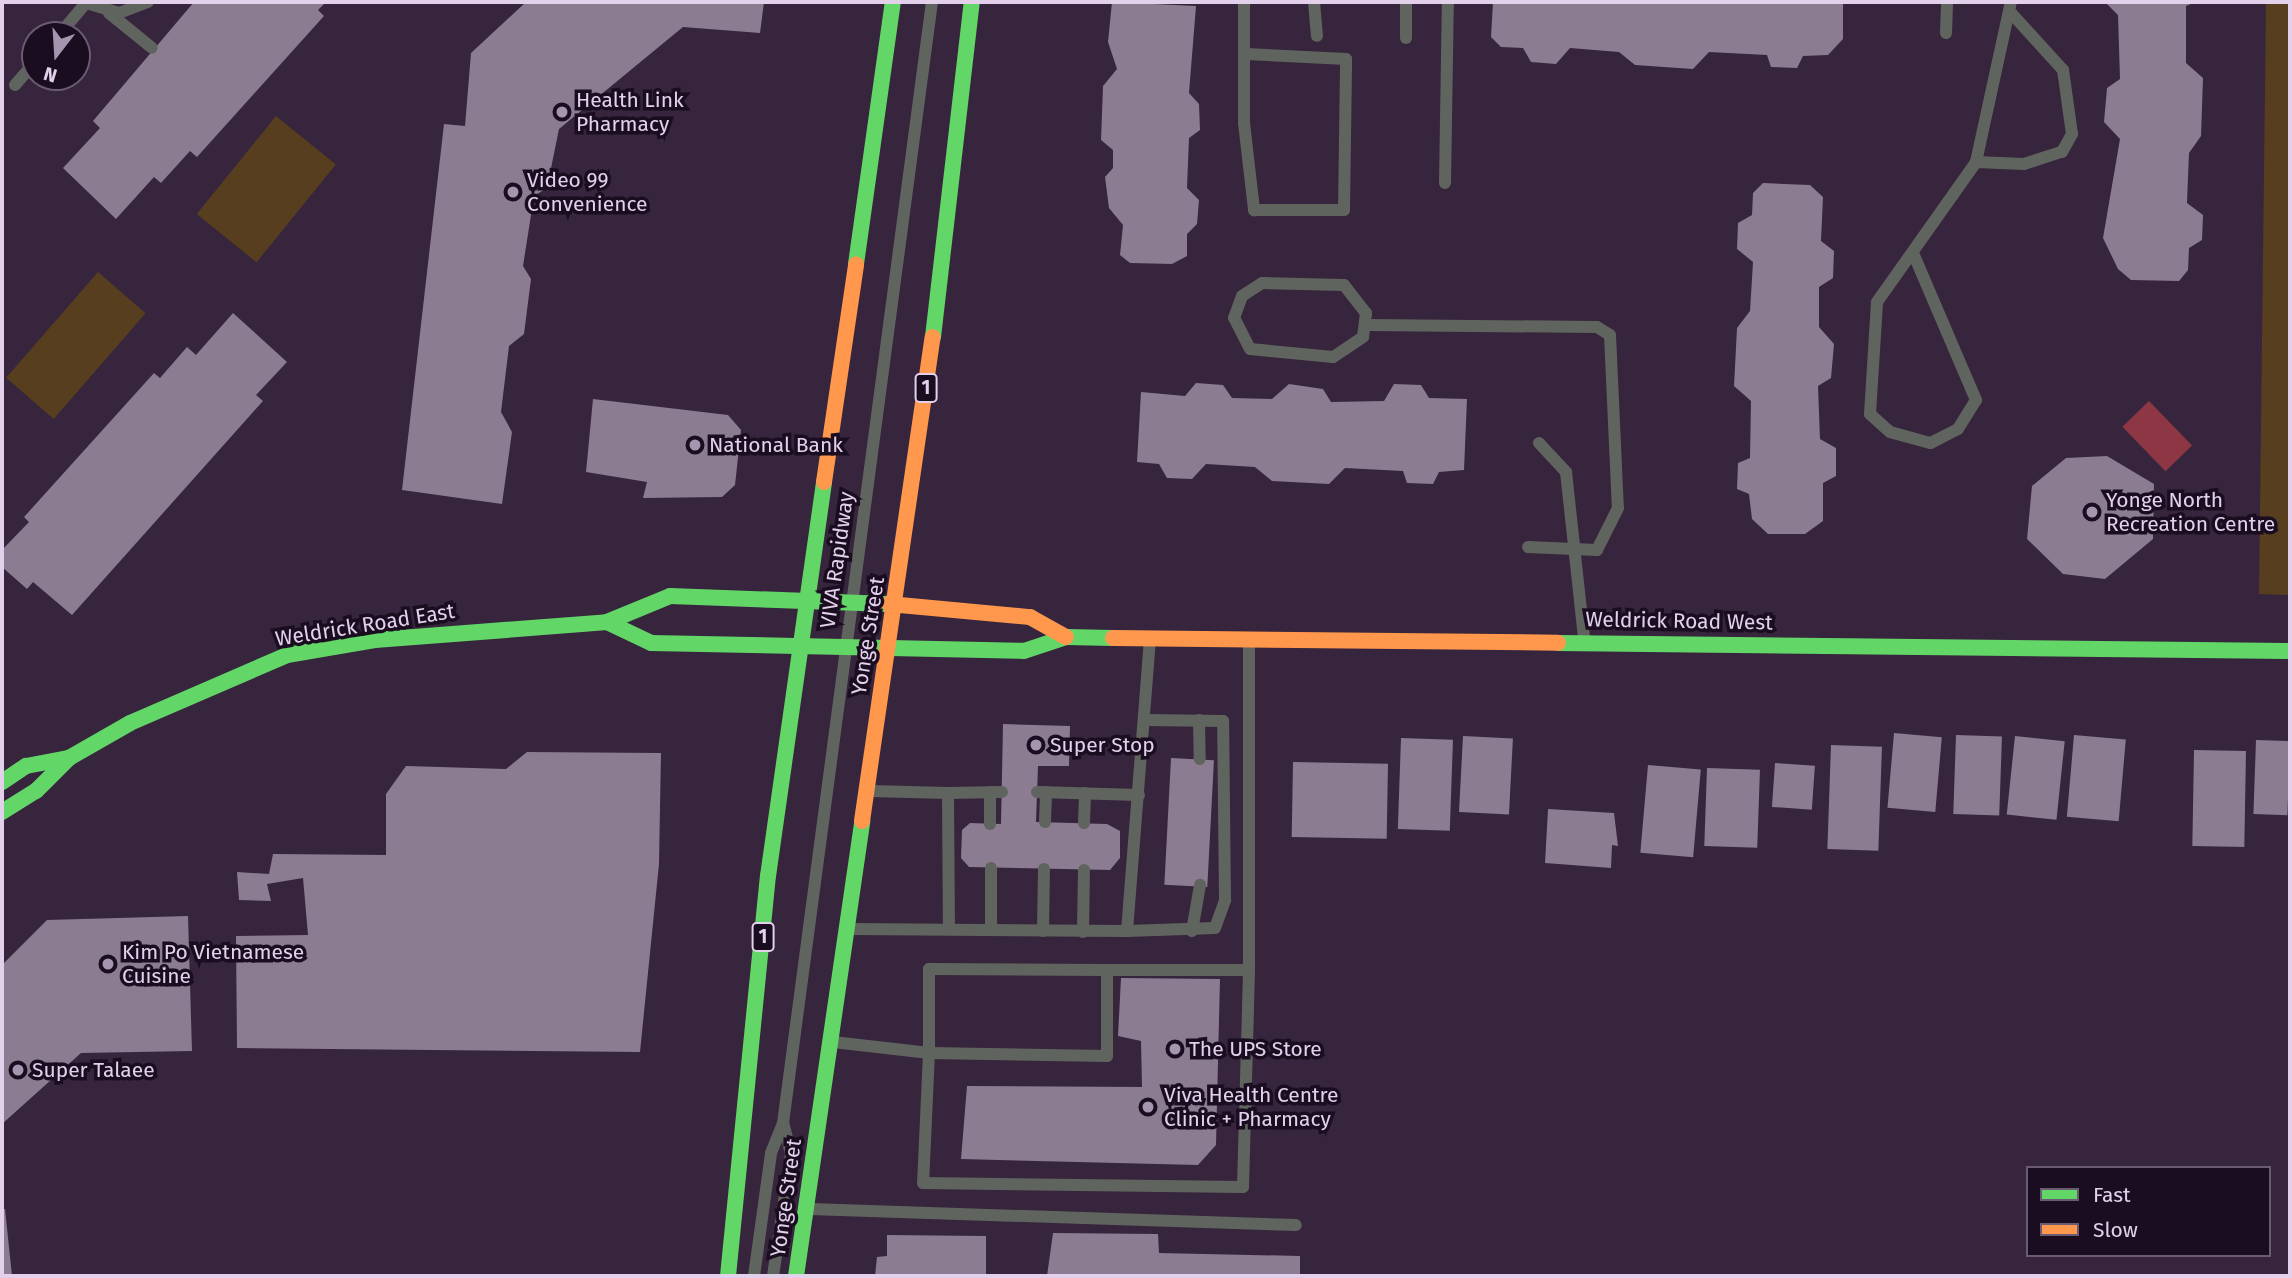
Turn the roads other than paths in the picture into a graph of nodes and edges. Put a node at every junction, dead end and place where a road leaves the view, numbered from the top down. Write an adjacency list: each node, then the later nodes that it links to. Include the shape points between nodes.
1 (148, 2): 12 (lane)
2 (894, 2): 28 (street, 1)
3 (932, 2): 29 (lane, VIVA Rapidway)
4 (972, 2): 30 (street, Yonge Street / 1, via 957,169)
5 (1244, 2): 18 (lane)
6 (1314, 2): 15 (lane)
7 (1406, 2): 16 (lane)
8 (1448, 2): 22 (lane)
9 (1947, 2): 14 (lane)
10 (84, 3): 12 (lane); 13 (lane)
11 (2011, 8): 21 (lane); 21 (lane, via 2063,70 2072,134 2062,152 2024,164)
12 (109, 13): 17 (lane)
13 (69, 21)
14 (1946, 33)
15 (1317, 36)
16 (1406, 38)
17 (152, 47)
18 (1246, 54): 18 (lane, via 1244,123 1254,210 1344,209 1346,59)
19 (21, 78): 20 (lane)
20 (15, 85)
21 (1976, 162): 23 (lane)
22 (1445, 183)
23 (1913, 253): 23 (lane, via 1877,302 1870,414 1890,432 1930,443 1958,429 1976,400)
24 (1367, 325): 24 (lane, via 1345,354 1274,356 1250,349 1234,318 1242,296 1262,283 1332,283 1354,292); 27 (lane, via 1597,327 1611,335 1618,508 1597,550)
25 (1539, 443): 27 (lane, via 1566,471)
26 (1528, 547): 27 (lane)
27 (1574, 549): 35 (lane)
28 (811, 599): 29 (street, Weldrick Road East); 31 (street, Weldrick Road East, via 670,596); 36 (street, 1)
29 (851, 603): 30 (street, Weldrick Road East); 37 (lane, VIVA Rapidway)
30 (893, 607): 32 (street, Weldrick Road West, via 1030,617); 38 (street, Yonge Street / 1)
31 (607, 622): 36 (street, Weldrick Road East, via 651,643); 42 (street, Weldrick Road East, via 490,626 286,655 130,723)
32 (1066, 637): 33 (street, Weldrick Road West); 38 (street, Weldrick Road West, via 1024,652)
33 (1150, 639): 34 (street, Weldrick Road West); 40 (lane)
34 (1249, 639): 35 (street, Weldrick Road West); 65 (lane)
35 (1584, 639): 39 (street, Weldrick Road West)
36 (804, 644): 37 (street, Weldrick Road East); 71 (street, 1, via 768,876)
37 (845, 646): 38 (street, Weldrick Road East); 68 (lane, VIVA Rapidway)
38 (888, 650): 45 (street, Yonge Street / 1)
39 (2290, 651)
40 (1145, 720): 41 (lane); 48 (lane)
41 (1199, 720): 43 (lane); 60 (lane, via 1223,721 1225,900 1215,928)
42 (69, 758): 44 (street, Weldrick Road East, via 26,766); 49 (street, Weldrick Road East, via 36,792)
43 (1200, 759)
44 (2, 782)
45 (864, 791): 46 (lane); 57 (street, Yonge Street / 1)
46 (948, 793): 52 (lane, via 996,792); 58 (lane)
47 (1085, 793): 48 (lane); 50 (lane, via 1042,792); 51 (lane)
48 (1139, 795): 62 (lane)
49 (2, 812)
50 (1045, 822)
51 (1084, 823)
52 (989, 824)
53 (990, 868): 59 (lane)
54 (1044, 869): 61 (lane)
55 (1083, 870): 63 (lane)
56 (1200, 886): 60 (lane)
57 (845, 929): 58 (lane); 66 (street, Yonge Street / 1)
58 (949, 929): 59 (lane)
59 (991, 929): 61 (lane)
60 (1192, 930): 62 (lane)
61 (1043, 931): 63 (lane)
62 (1127, 931): 63 (lane)
63 (1083, 932)
64 (1107, 970): 65 (lane); 67 (lane, via 929,970); 67 (lane, via 1107,1056)
65 (1249, 970): 67 (lane, via 1243,1187 923,1183)
66 (830, 1041): 67 (lane); 69 (street, Yonge Street / 1)
67 (929, 1053)
68 (783, 1123): 72 (lane, VIVA Rapidway, via 771,1153); 73 (lane, VIVA Rapidway, via 791,1154)
69 (806, 1209): 70 (lane); 74 (street, Yonge Street / 1)
70 (1296, 1225)
71 (728, 1276)
72 (754, 1276)
73 (773, 1276)
74 (796, 1276)

